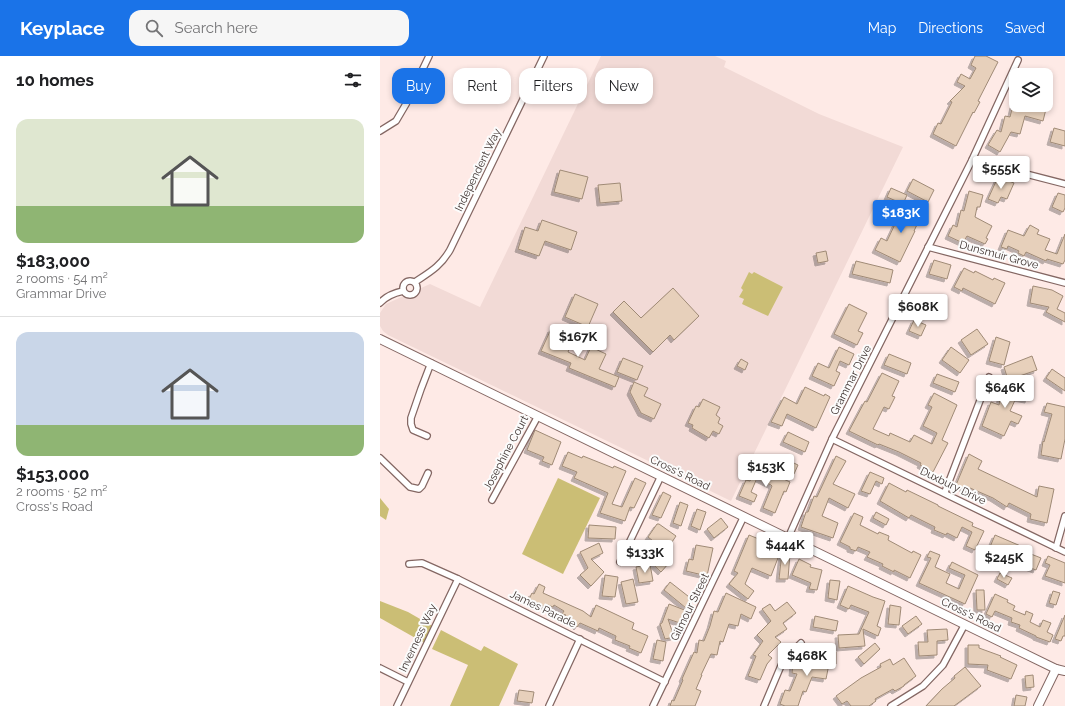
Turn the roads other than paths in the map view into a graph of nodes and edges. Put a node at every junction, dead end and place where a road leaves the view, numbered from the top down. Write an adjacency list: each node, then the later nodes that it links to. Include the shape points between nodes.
1 (429, 56): 4 (street, via 396,121)
2 (544, 56): 8 (street, Independent Way, via 450,250 443,261)
3 (1018, 60): 5 (street, Grammar Drive)
4 (380, 131)
5 (972, 160): 6 (street); 7 (street, Grammar Drive)
6 (1065, 184)
7 (928, 247): 9 (street, Dunsmuir Grove); 17 (street, Grammar Drive)
8 (415, 282): 10 (street, via 410,280 405,283); 10 (street, via 418,286 415,293 408,295)
9 (1065, 283)
10 (403, 291): 11 (street, via 389,296)
11 (380, 304)
12 (380, 339): 13 (street, Cross's Road)
13 (432, 364): 15 (street, Cross's Road); 16 (street, via 420,389 411,424 413,430)
14 (989, 377): 21 (street)
15 (538, 416): 20 (street, Cross's Road); 22 (street, Josephine Court)
16 (427, 436)
17 (832, 439): 21 (street, Duxbury Drive); 25 (street, Grammar Drive)
18 (380, 458): 19 (street, via 410,486 419,489)
19 (428, 473)
20 (662, 476): 23 (street, Cross's Road); 28 (street)
21 (945, 492): 26 (street, Duxbury Drive)
22 (492, 500)
23 (744, 516): 25 (street, Cross's Road); 38 (street, Gilmour Street)
24 (1065, 516): 26 (street)
25 (788, 538): 31 (street, Cross's Road)
26 (1056, 548): 27 (street, Duxbury Drive)
27 (1065, 552)
28 (620, 562)
29 (409, 564): 30 (street, James Parade, via 422,563)
30 (458, 579): 32 (street, James Parade); 37 (street, Inverness Way)
31 (965, 624): 35 (street, Cross's Road); 43 (street, via 943,665 923,686)
32 (580, 639): 38 (street, James Parade); 40 (street)
33 (802, 643): 42 (street, via 783,661)
34 (380, 668): 37 (street)
35 (1056, 669): 36 (street, Cross's Road); 44 (street)
36 (1065, 671)
37 (408, 682): 39 (street, Inverness Way)
38 (665, 682): 41 (street, Gilmour Street)
39 (397, 706)
40 (549, 706)
41 (653, 706)
42 (764, 706)
43 (891, 706)
44 (1038, 706)

